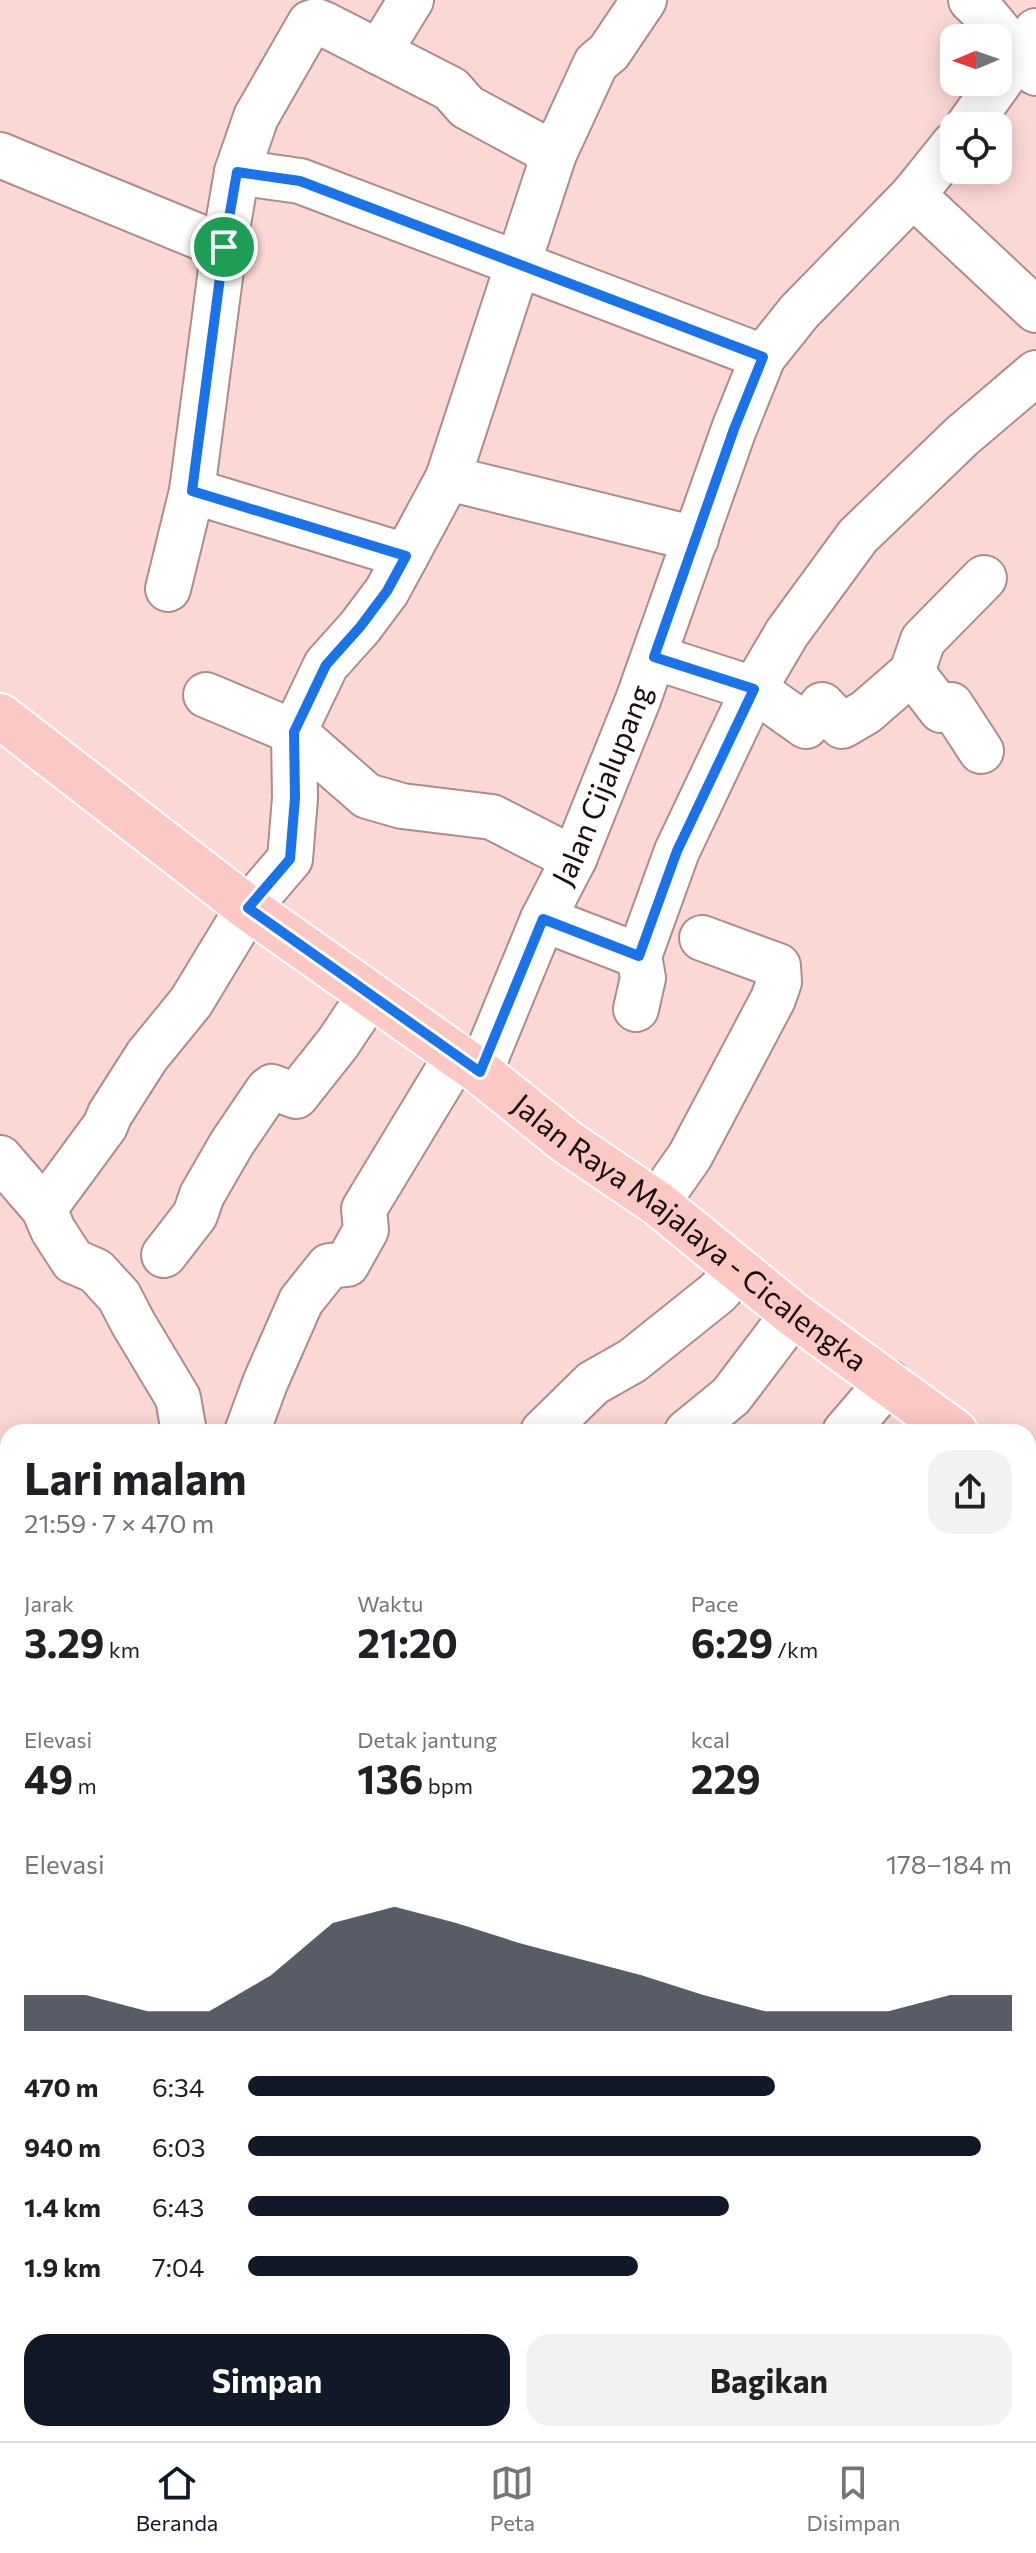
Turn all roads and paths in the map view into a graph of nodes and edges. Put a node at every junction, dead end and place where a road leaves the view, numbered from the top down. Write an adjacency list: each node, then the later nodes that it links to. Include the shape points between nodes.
1 (411, 0): 4 (street)
2 (644, 0): 7 (street, via 596,63)
3 (971, 0): 5 (street)
4 (379, 52): 7 (street, via 451,89 467,107); 10 (street, via 324,24 310,23 256,117)
5 (1030, 54): 6 (street)
6 (980, 112)
7 (554, 154): 13 (street)
8 (0, 155): 12 (street)
9 (940, 161): 11 (street, Jalan Cijalupang)
10 (237, 172): 12 (street); 13 (street, via 300,181)
11 (913, 195): 14 (street); 15 (street, Jalan Cijalupang, via 799,312)
12 (224, 247): 18 (street)
13 (518, 264): 15 (street); 17 (street)
14 (1036, 310)
15 (763, 357): 19 (street, Jalan Cijalupang)
16 (1036, 373): 25 (street, via 858,536 787,633)
17 (448, 478): 19 (street); 20 (street)
18 (192, 491): 20 (street); 22 (street)
19 (696, 539): 23 (street, Jalan Cijalupang)
20 (406, 556): 28 (street, via 387,591 326,665)
21 (984, 578): 24 (street, via 923,640)
22 (168, 589)
23 (654, 657): 25 (street); 30 (street, Jalan Cijalupang)
24 (912, 672): 25 (street, via 842,726 822,705 806,726); 29 (street, via 941,710 951,705)
25 (754, 689): 34 (street, via 677,851)
26 (206, 695): 28 (street)
27 (0, 716): 31 (main road, Jalan Raya Majalaya - Cicalengka)
28 (294, 732): 30 (street, via 367,796 402,806 480,813); 31 (street, via 290,859)
29 (981, 751)
30 (574, 859): 32 (street, Jalan Cijalupang)
31 (248, 908): 35 (main road, Jalan Raya Majalaya - Cicalengka); 40 (street, via 191,1002 147,1056 105,1126)
32 (543, 919): 34 (street); 37 (street, Jalan Cijalupang)
33 (702, 938): 39 (street, via 778,966 779,982 690,1156)
34 (639, 956): 36 (street, via 643,978)
35 (370, 995): 37 (main road, Jalan Raya Majalaya - Cicalengka); 41 (street, via 296,1096 268,1090 232,1143 195,1215)
36 (636, 1009)
37 (468, 1064): 39 (main road, Jalan Raya Majalaya - Cicalengka, via 567,1142); 46 (street, Jalan Cijalupang, via 364,1209 366,1230 347,1264 329,1266 301,1301)
38 (0, 1158): 40 (street)
39 (657, 1203): 42 (main road, Jalan Raya Majalaya - Cicalengka)
40 (44, 1209): 45 (street, via 73,1261 96,1271 119,1296 178,1398)
41 (164, 1255)
42 (738, 1271): 43 (main road, Jalan Raya Majalaya - Cicalengka); 47 (street, via 632,1361 593,1383)
43 (793, 1314): 44 (main road, Jalan Raya Majalaya - Cicalengka); 48 (street, via 731,1396)
44 (888, 1382): 49 (street); 50 (main road, Jalan Raya Majalaya - Cicalengka)
45 (183, 1424)
46 (250, 1424)
47 (551, 1424)
48 (697, 1424)
49 (852, 1424)
50 (944, 1424)

